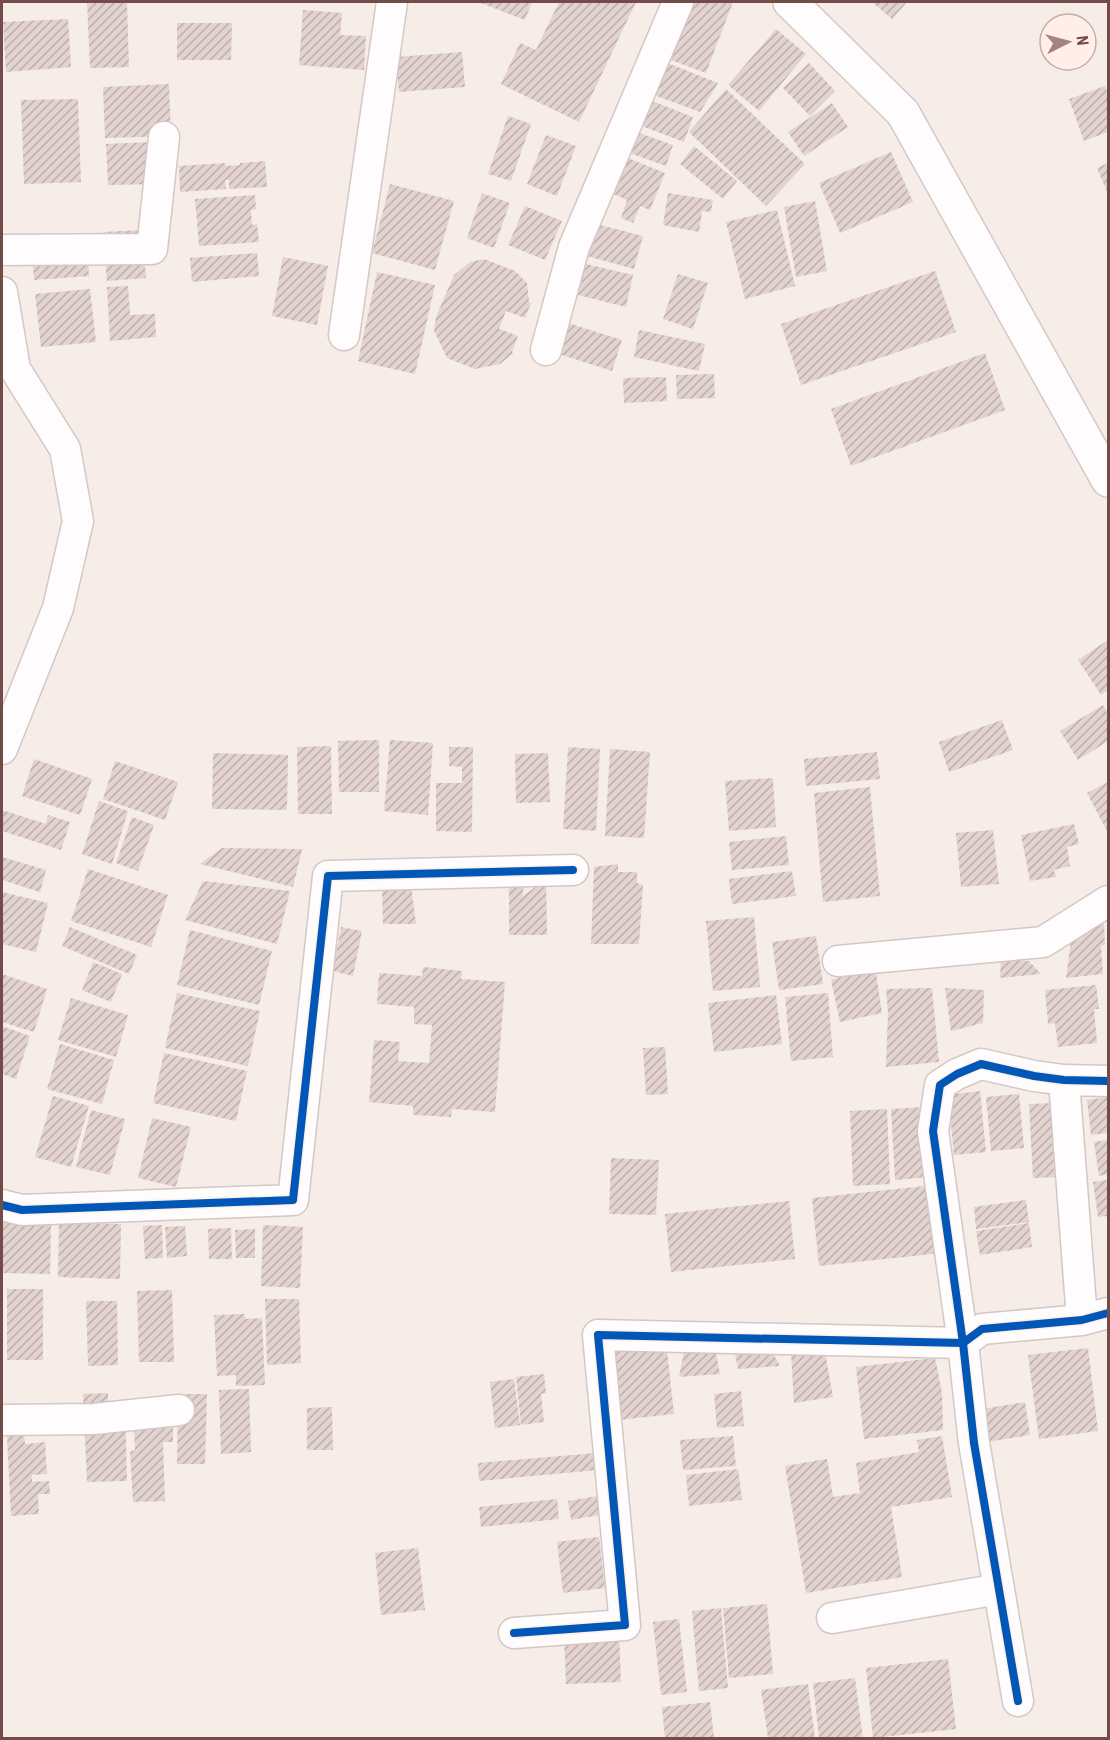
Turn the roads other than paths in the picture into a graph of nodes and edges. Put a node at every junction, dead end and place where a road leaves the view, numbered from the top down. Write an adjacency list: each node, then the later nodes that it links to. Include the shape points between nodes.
1 (392, 2): 7 (street)
2 (678, 2): 8 (street, via 574,247)
3 (790, 2): 9 (street, via 903,113)
4 (164, 137): 5 (street, via 152,249)
5 (2, 250)
6 (2, 292): 10 (street, via 15,369 65,449 78,521 58,608)
7 (344, 335)
8 (546, 351)
9 (1108, 480)
10 (2, 749)
11 (573, 870): 16 (street, via 328,876 293,1200 22,1210)
12 (1108, 901): 13 (street, via 1043,942)
13 (838, 961)
14 (1064, 1080): 15 (street); 17 (street); 18 (street, via 981,1064 940,1085 933,1131)
15 (1108, 1081)
16 (2, 1205)
17 (1101, 1319): 18 (street, via 982,1329)
18 (963, 1343): 21 (street, via 974,1443); 23 (street, via 598,1335 625,1625)
19 (179, 1410): 20 (street, via 94,1419)
20 (2, 1420)
21 (999, 1589): 22 (street); 24 (street)
22 (832, 1618)
23 (514, 1633)
24 (1018, 1701)

